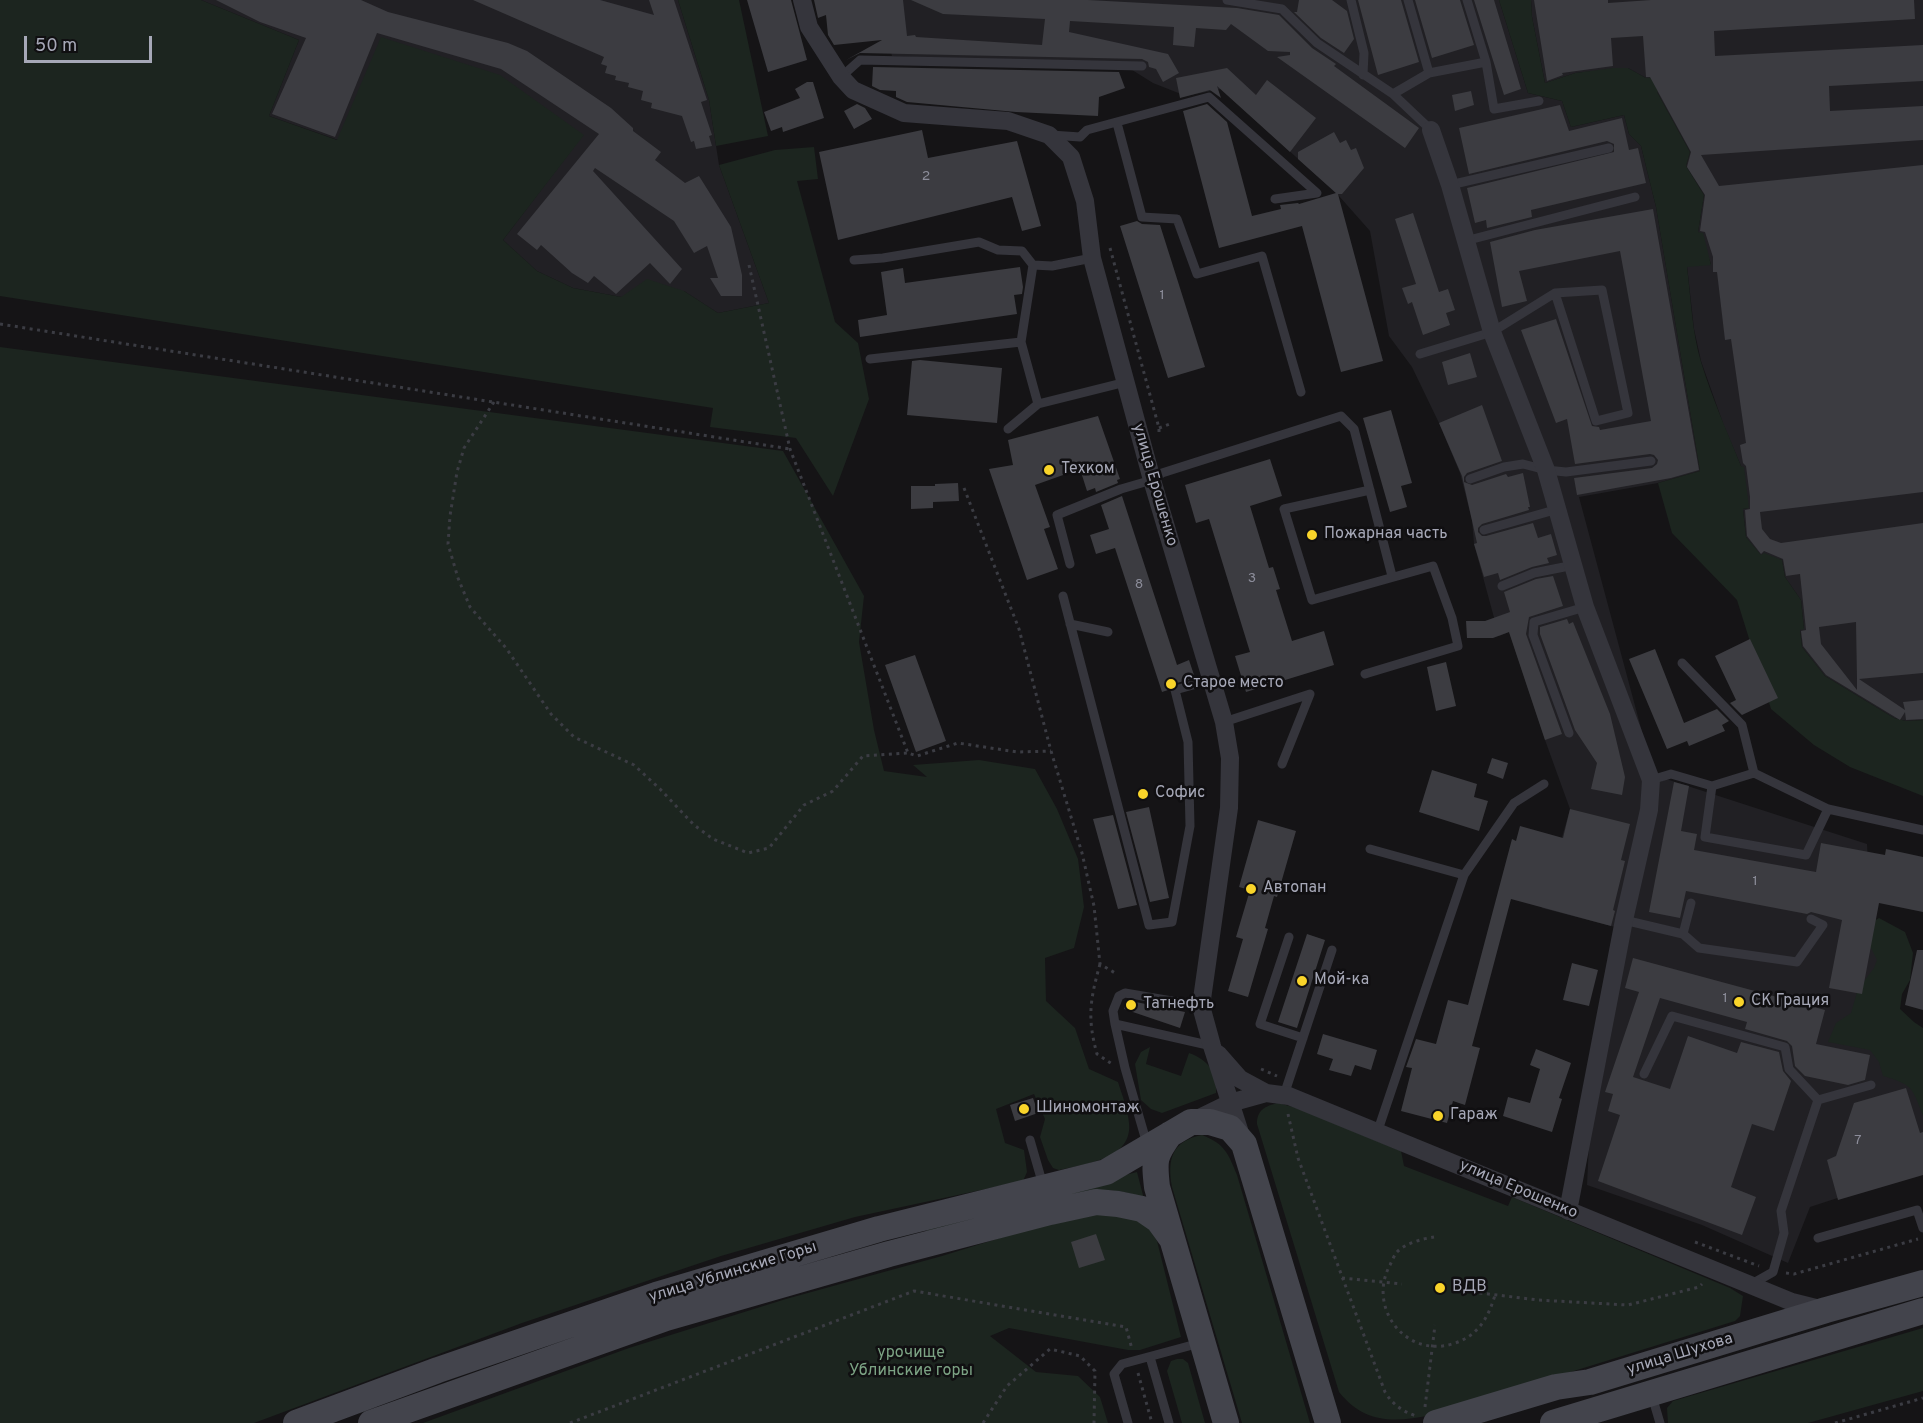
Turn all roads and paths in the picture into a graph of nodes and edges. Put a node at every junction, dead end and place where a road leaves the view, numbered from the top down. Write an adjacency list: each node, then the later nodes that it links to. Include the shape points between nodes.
1 (802, 0): 10 (street, улица Ерошенко, via 809,27)
2 (1227, 0): 9 (lane, via 1282,9 1317,43)
3 (1351, 0): 9 (lane, via 1364,53)
4 (1408, 0): 8 (lane)
5 (1467, 0): 6 (lane)
6 (1486, 62): 8 (lane); 12 (lane, via 1494,109)
7 (1142, 66): 10 (lane, via 860,60)
8 (1430, 73): 11 (lane)
9 (1363, 75): 11 (lane)
10 (841, 77): 15 (street, улица Ерошенко, via 853,90 904,113 1008,121)
11 (1393, 94): 14 (lane)
12 (1539, 101)
13 (1117, 123): 15 (lane, via 1087,130 1080,137); 19 (lane, via 1209,97 1317,193); 33 (lane, via 1142,217 1177,219 1197,274 1262,256)
14 (1431, 130): 17 (street)
15 (1049, 135): 22 (street, улица Ерошенко, via 1071,157 1085,201)
16 (1609, 148): 17 (lane)
17 (1450, 186): 21 (street)
18 (1635, 197): 21 (lane)
19 (1275, 199)
20 (1107, 237): 37 (path)
21 (1465, 240): 28 (street)
22 (1092, 258): 25 (lane, via 1052,266); 32 (street, улица Ерошенко)
23 (854, 260): 25 (lane, via 979,242 998,250 1022,251)
24 (749, 265): 40 (path)
25 (1033, 265): 29 (lane)
26 (1556, 293): 26 (lane, via 1602,290 1628,413 1596,421); 28 (lane)
27 (0, 324): 34 (path)
28 (1492, 332): 30 (lane); 42 (street)
29 (1021, 342): 31 (lane); 35 (lane)
30 (1420, 354)
31 (870, 359)
32 (1126, 382): 35 (lane); 44 (street, улица Ерошенко)
33 (1301, 392)
34 (494, 402): 40 (path); 63 (path, via 464,448 448,544 470,607 506,648 551,714 574,737 634,765 694,825 713,839 748,853 769,848 804,805 833,791 863,756)
35 (1038, 404): 38 (lane)
36 (1170, 424): 37 (path)
37 (1159, 428): 39 (path)
38 (1008, 429)
39 (1160, 439)
40 (790, 449): 63 (path)
41 (1651, 461): 42 (lane, via 1566,472)
42 (1546, 470): 43 (lane, via 1523,464); 47 (street)
43 (1470, 479)
44 (1152, 480): 46 (lane, via 1162,473 1341,416 1354,429); 49 (lane, via 1057,515); 59 (street, улица Ерошенко)
45 (964, 488): 62 (path, via 1019,629)
46 (1370, 490): 51 (lane); 51 (lane, via 1284,509 1312,600)
47 (1558, 509): 48 (lane); 50 (street)
48 (1484, 530)
49 (1070, 564)
50 (1574, 565): 52 (lane, via 1534,573); 54 (street)
51 (1392, 576): 58 (lane, via 1433,566 1458,646)
52 (1502, 586)
53 (1063, 596): 55 (lane)
54 (1586, 607): 61 (lane, via 1534,622 1533,635); 66 (street)
55 (1070, 624): 56 (lane); 59 (lane, via 1149,925 1172,922 1190,826 1188,742 1175,690)
56 (1108, 632)
57 (1682, 663): 65 (lane, via 1742,725)
58 (1365, 674)
59 (1211, 680): 60 (street, улица Ерошенко)
60 (1224, 722): 64 (lane, via 1310,694); 81 (street, улица Ерошенко, via 1230,758 1230,808)
61 (1569, 733)
62 (1051, 751): 63 (path, via 1017,752 958,743 916,756); 79 (path, via 1083,853)
63 (908, 753)
64 (1282, 764)
65 (1754, 773): 68 (lane); 69 (lane)
66 (1651, 780): 68 (lane, via 1671,774); 75 (street, via 1649,810)
67 (1544, 784): 72 (lane, via 1514,803)
68 (1712, 786): 69 (lane, via 1705,837 1806,855)
69 (1828, 809): 70 (lane)
70 (1923, 830)
71 (1370, 849): 72 (lane)
72 (1464, 875): 93 (lane)
73 (1691, 903): 76 (lane)
74 (1811, 918): 76 (lane, via 1823,925 1797,962 1699,948)
75 (1624, 920): 76 (lane); 98 (street)
76 (1683, 934)
77 (1289, 937): 83 (lane, via 1260,1024)
78 (1332, 950): 83 (lane)
79 (1101, 964): 80 (path); 86 (path, via 1092,994 1091,1030 1097,1054)
80 (1115, 973)
81 (1201, 1006): 82 (lane, via 1125,993 1119,996 1113,1011); 84 (street, улица Ерошенко)
82 (1115, 1024): 84 (lane); 86 (lane)
83 (1303, 1038): 89 (lane)
84 (1212, 1046): 89 (street, via 1240,1079); 91 (street, улица Ерошенко)
85 (1257, 1067): 89 (path)
86 (1125, 1068): 96 (lane)
87 (1644, 1074): 90 (lane, via 1672,1017 1785,1047 1789,1069)
88 (1871, 1085): 90 (lane)
89 (1282, 1091): 91 (street); 93 (street, улица Ерошенко); 95 (street, улица Ерошенко, via 1248,1111); 108 (path, via 1298,1158)
90 (1818, 1100): 107 (lane, via 1781,1211 1784,1233)
91 (1230, 1103): 92 (street); 95 (street, улица Ерошенко)
92 (1181, 1128): 95 (main road, via 1210,1122 1230,1128); 96 (main road, улица Ублинские Горы); 101 (main road, via 1158,1151 1155,1168)
93 (1377, 1133): 98 (street, улица Ерошенко)
94 (1030, 1140): 97 (lane)
95 (1244, 1144): 124 (main road, улица Ерошенко)
96 (1148, 1146): 97 (main road, улица Ублинские Горы, via 1107,1173)
97 (1044, 1187): 126 (main road, улица Ублинские Горы, via 879,1229 656,1295)
98 (1568, 1211): 106 (street, улица Ерошенко)
99 (1923, 1228): 102 (lane, via 1917,1210)
100 (1434, 1237): 109 (path, via 1417,1240 1397,1252)
101 (1171, 1238): 118 (main road); 127 (main road, улица Ублинские Горы, via 1158,1220 1142,1209 1096,1202 1050,1212 666,1318)
102 (1818, 1238)
103 (1923, 1238): 107 (path, via 1794,1274)
104 (1695, 1242): 105 (path)
105 (1718, 1250): 106 (path); 107 (path)
106 (1711, 1269): 112 (street, улица Ерошенко); 114 (path, via 1700,1287 1628,1305)
107 (1773, 1272): 112 (lane)
108 (1342, 1278): 109 (path); 125 (path, via 1391,1402 1404,1412)
109 (1383, 1283): 111 (path); 119 (path, via 1385,1305 1396,1327 1416,1344)
110 (1923, 1283): 115 (main road, улица Шухова)
111 (1402, 1284)
112 (1750, 1285): 115 (street, улица Ерошенко, via 1792,1302)
113 (1472, 1292): 114 (path)
114 (1495, 1295): 119 (path, via 1480,1328 1467,1340)
115 (1826, 1310): 125 (main road, улица Шухова, via 1590,1382)
116 (1923, 1311): 122 (main road, улица Шухова)
117 (1435, 1324): 119 (path)
118 (1202, 1342): 120 (lane); 134 (main road)
119 (1432, 1347): 125 (path)
120 (1150, 1357): 121 (lane); 133 (lane)
121 (1135, 1361): 128 (path, via 1126,1327 914,1291); 131 (lane, via 1122,1364 1114,1374); 132 (path)
122 (1651, 1393): 136 (main road, улица Шухова); 137 (lane)
123 (1923, 1398): 138 (path)
124 (1325, 1413): 135 (main road)
125 (1427, 1418)
126 (296, 1423)
127 (371, 1423)
128 (570, 1423)
129 (983, 1423): 130 (path, via 1007,1386 1050,1349 1080,1356 1095,1371)
130 (1094, 1423)
131 (1128, 1423)
132 (1152, 1423)
133 (1169, 1423)
134 (1226, 1423)
135 (1344, 1423)
136 (1553, 1423)
137 (1660, 1423)
138 (1836, 1423)

